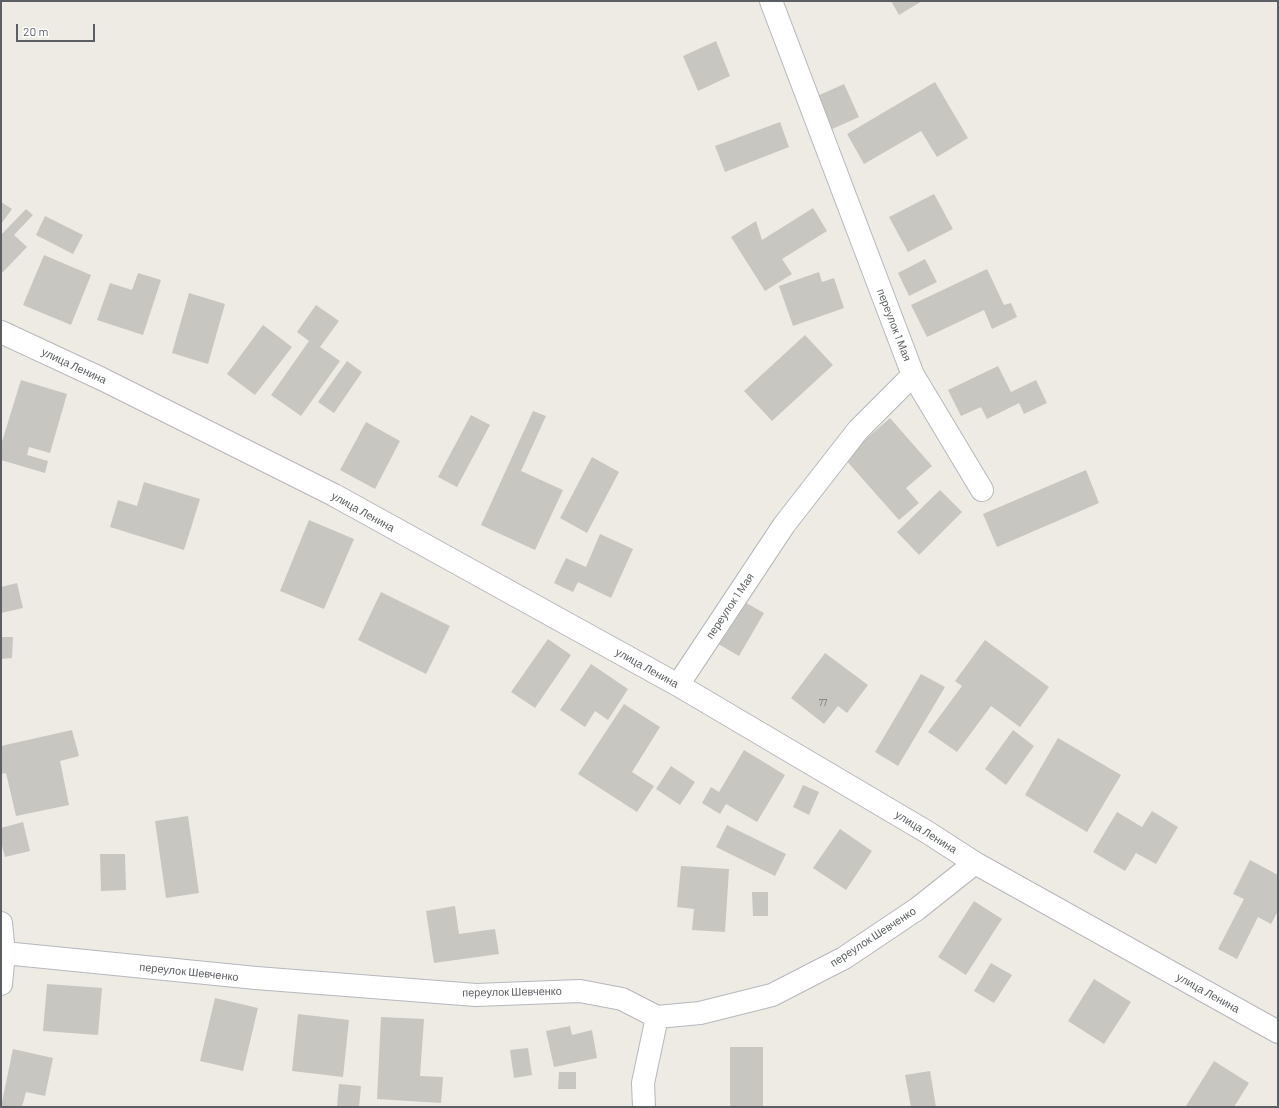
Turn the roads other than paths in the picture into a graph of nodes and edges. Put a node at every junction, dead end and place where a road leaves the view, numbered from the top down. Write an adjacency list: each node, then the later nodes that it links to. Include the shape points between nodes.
1 (771, 1): 3 (street, переулок 1 Мая)
2 (1, 332): 5 (street, улица Ленина, via 102,379 334,495)
3 (913, 375): 4 (street); 5 (street, переулок 1 Мая, via 858,430 784,525)
4 (982, 490)
5 (678, 685): 6 (street, улица Ленина)
6 (975, 863): 10 (street, переулок Шевченко, via 917,909 844,958 772,995 700,1013); 11 (street, улица Ленина)
7 (1, 923): 8 (street)
8 (4, 953): 9 (street); 10 (street, переулок Шевченко, via 256,978 468,994 580,991 622,1000)
9 (1, 984)
10 (657, 1017): 12 (street, via 643,1083)
11 (1278, 1032)
12 (644, 1107)

